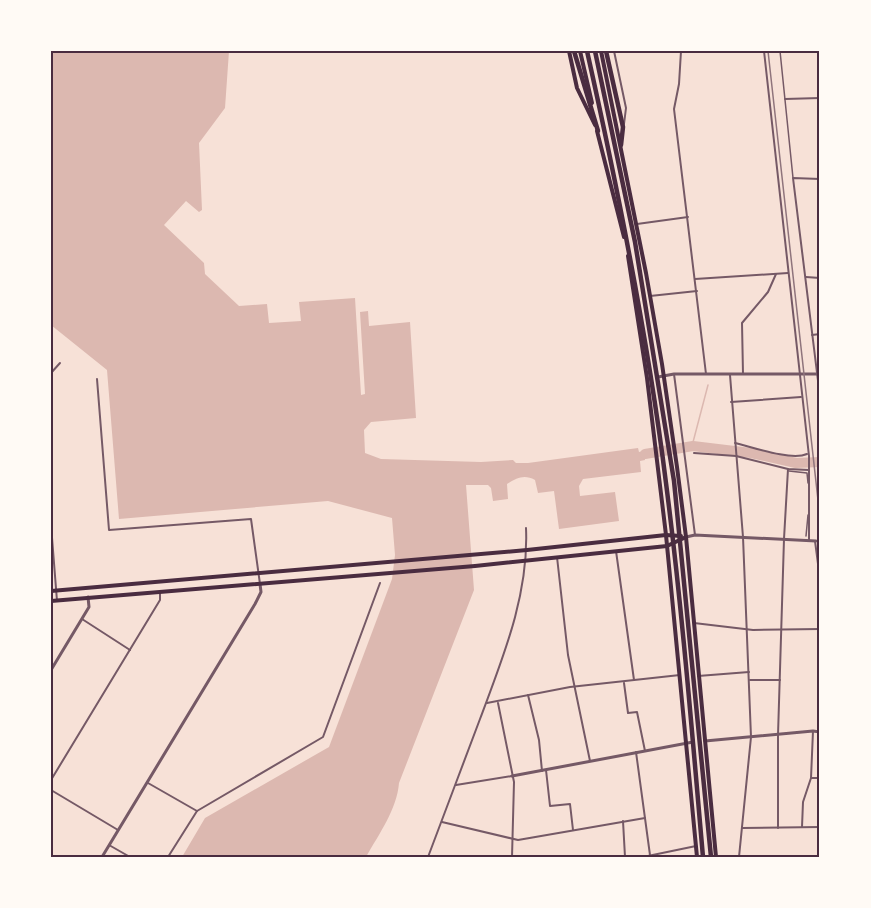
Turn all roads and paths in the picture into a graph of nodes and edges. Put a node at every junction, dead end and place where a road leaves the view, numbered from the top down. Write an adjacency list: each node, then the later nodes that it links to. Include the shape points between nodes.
1 (569, 51): 15 (main road, via 577,88)
2 (574, 51): 15 (highway)
3 (580, 51): 15 (main road)
4 (587, 51): 134 (highway, via 628,243 659,428)
5 (595, 51): 135 (highway, via 641,274 674,481)
6 (601, 51): 16 (main road)
7 (606, 51): 14 (highway)
8 (614, 51): 14 (street, via 627,108)
9 (681, 51): 19 (street, via 674,110)
10 (764, 51): 21 (street)
11 (780, 51): 12 (street)
12 (785, 99): 13 (street); 17 (street)
13 (820, 99)
14 (623, 127): 16 (highway)
15 (598, 131): 39 (main road, via 627,252)
16 (621, 145): 20 (main road)
17 (793, 178): 18 (street); 23 (street)
18 (820, 179)
19 (688, 217): 20 (street); 25 (street)
20 (636, 224): 27 (main road)
21 (788, 273): 22 (street); 36 (street)
22 (777, 274): 25 (street); 35 (street, via 768,292 742,323)
23 (806, 277): 24 (street); 29 (street)
24 (820, 278)
25 (695, 279): 26 (street)
26 (697, 291): 27 (street); 33 (street)
27 (650, 296): 38 (main road)
28 (820, 334): 29 (street)
29 (812, 335): 37 (street)
30 (60, 363): 31 (street)
31 (51, 373)
32 (674, 374): 33 (street); 38 (street); 47 (street)
33 (706, 374): 34 (street)
34 (730, 374): 35 (street); 43 (street)
35 (743, 374): 36 (street)
36 (799, 374): 37 (street); 41 (street)
37 (818, 374): 42 (street)
38 (664, 376): 39 (street); 46 (main road)
39 (647, 378): 54 (main road)
40 (97, 379): 67 (street, via 109,530 251,519)
41 (801, 397): 43 (street); 49 (street)
42 (820, 397)
43 (731, 402): 44 (street)
44 (735, 444): 48 (street); 49 (street)
45 (694, 453): 48 (street)
46 (675, 454): 47 (street); 57 (main road)
47 (685, 454): 55 (street)
48 (736, 455): 51 (street); 58 (street)
49 (808, 455): 50 (street)
50 (809, 468): 51 (street); 60 (street)
51 (788, 470): 56 (street, via 807,473); 59 (street)
52 (51, 525): 71 (street)
53 (526, 528): 63 (street)
54 (666, 535): 57 (main road); 62 (main road); 63 (main road)
55 (695, 535): 57 (street); 58 (street)
56 (806, 536)
57 (686, 537): 62 (main road); 77 (main road)
58 (743, 537): 59 (street); 78 (street)
59 (784, 539): 60 (street); 79 (street)
60 (809, 540): 61 (street)
61 (815, 541): 68 (street)
62 (667, 546): 64 (main road); 84 (main road)
63 (527, 550): 66 (street); 67 (main road)
64 (616, 551): 65 (main road); 88 (street)
65 (557, 557): 66 (main road); 90 (street)
66 (526, 561): 70 (main road); 93 (street, via 516,617)
67 (258, 574): 70 (street); 71 (main road)
68 (820, 579)
69 (380, 583): 111 (street, via 323,737)
70 (260, 584): 72 (main road); 108 (street, via 255,604)
71 (54, 591): 74 (street)
72 (160, 592): 73 (main road); 81 (street, via 160,600)
73 (88, 597): 74 (main road); 76 (street, via 89,607)
74 (57, 601): 75 (main road)
75 (51, 602)
76 (82, 619): 81 (street); 82 (street)
77 (693, 623): 78 (street); 85 (main road)
78 (747, 629): 79 (street); 83 (street)
79 (781, 629): 80 (street); 87 (street)
80 (820, 629)
81 (130, 650): 107 (street)
82 (51, 670)
83 (749, 672): 85 (street); 86 (street)
84 (680, 675): 88 (street); 99 (main road)
85 (698, 676): 98 (main road)
86 (749, 680): 87 (street); 97 (street)
87 (780, 680): 96 (street)
88 (634, 681): 89 (street)
89 (624, 682): 90 (street); 100 (street, via 628,713 636,712)
90 (574, 687): 91 (street); 102 (street)
91 (528, 695): 92 (street); 103 (street)
92 (498, 702): 93 (street); 104 (street)
93 (486, 703): 109 (street)
94 (813, 731): 95 (street); 96 (street); 105 (street)
95 (820, 732)
96 (778, 735): 97 (street); 118 (street)
97 (751, 737): 98 (street); 117 (street)
98 (705, 741): 99 (street); 136 (main road)
99 (685, 743): 100 (street); 123 (main road)
100 (645, 751): 101 (street)
101 (636, 752): 102 (street); 112 (street)
102 (590, 761): 103 (street)
103 (544, 771): 104 (street); 120 (street, via 550,806 570,804)
104 (512, 776): 109 (street); 121 (street)
105 (811, 778): 106 (street); 115 (street, via 803,802)
106 (820, 778)
107 (51, 780)
108 (146, 782): 111 (street); 119 (street)
109 (455, 785): 113 (street)
110 (51, 790): 119 (street)
111 (197, 811): 128 (street)
112 (645, 818): 114 (street); 124 (street)
113 (441, 822): 121 (street); 129 (street)
114 (623, 822): 120 (street); 131 (street)
115 (802, 827): 116 (street); 118 (street)
116 (819, 827): 125 (street)
117 (742, 828): 118 (street); 137 (street)
118 (778, 828)
119 (118, 830): 122 (street)
120 (573, 830): 121 (street)
121 (512, 839): 130 (street)
122 (109, 845): 126 (street); 127 (street)
123 (696, 846): 124 (street); 133 (main road)
124 (650, 855): 132 (street)
125 (820, 856)
126 (102, 857)
127 (130, 857)
128 (168, 857)
129 (428, 857)
130 (512, 857)
131 (625, 857)
132 (643, 857)
133 (698, 857)
134 (703, 857)
135 (711, 857)
136 (716, 857)
137 (739, 857)

